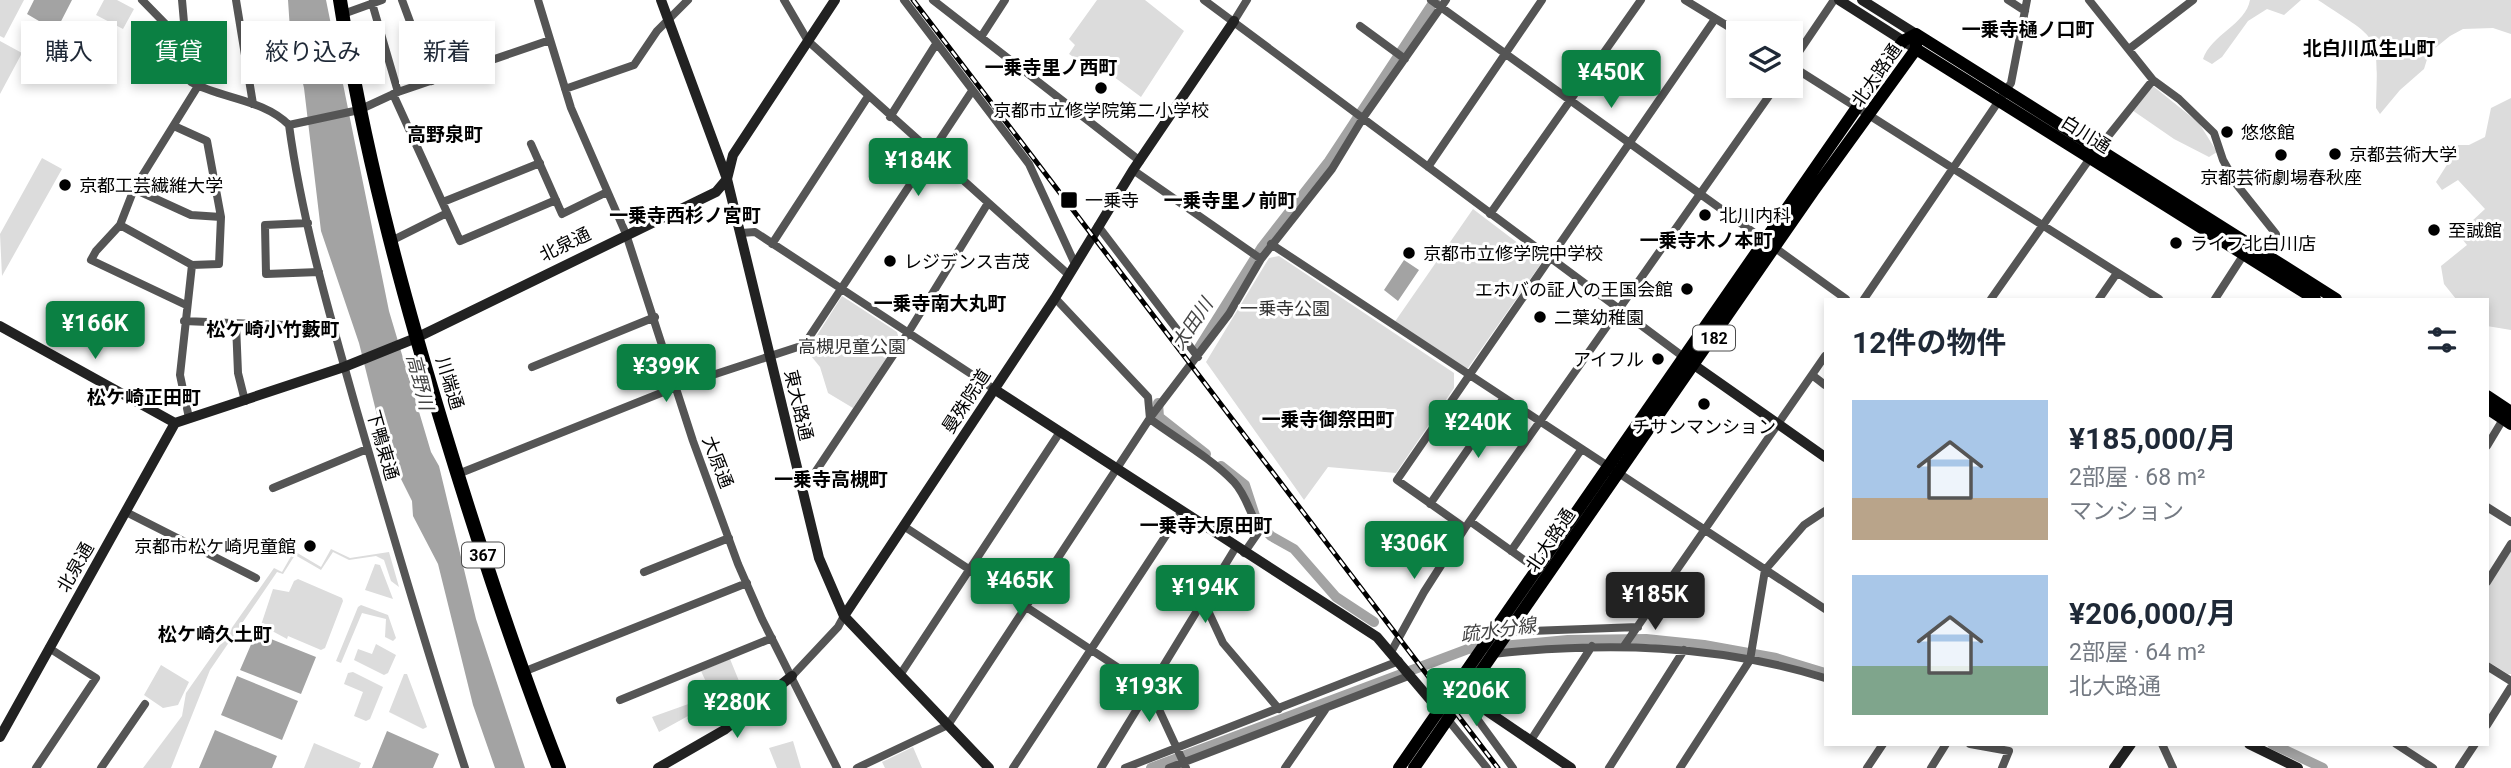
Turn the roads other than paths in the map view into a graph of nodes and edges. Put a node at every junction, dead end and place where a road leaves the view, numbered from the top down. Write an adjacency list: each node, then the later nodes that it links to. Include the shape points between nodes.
1 (142, 0): 34 (street)
2 (182, 0): 35 (street)
3 (236, 0): 64 (street)
4 (382, 0): 27 (street)
5 (402, 0): 36 (street)
6 (538, 0): 42 (street, 大原通)
7 (662, 0): 32 (street, 東大路通)
8 (688, 0): 32 (street)
9 (784, 0): 43 (street)
10 (835, 0): 43 (street)
11 (904, 0): 45 (street)
12 (933, 0): 41 (street)
13 (1005, 0): 41 (street)
14 (1204, 0): 37 (street)
15 (1248, 0): 37 (street, 曼殊院道)
16 (1542, 0): 49 (street)
17 (1641, 0): 63 (street)
18 (1685, 0): 33 (street)
19 (1836, 0): 30 (street, 白川通); 46 (street)
20 (1862, 0): 30 (street); 40 (street, 白川通)
21 (2007, 0): 31 (street)
22 (2027, 0): 31 (street)
23 (2089, 0): 48 (street)
24 (2176, 0): 29 (street)
25 (2193, 0): 29 (street)
26 (1437, 2): 49 (street); 50 (street)
27 (372, 4): 28 (street); 59 (street)
28 (341, 7): 66 (highway, 川端通 / 367)
29 (2182, 8): 48 (street)
30 (1855, 10): 44 (street, 白川通)
31 (2025, 11): 60 (street, via 2011,82)
32 (670, 19): 57 (street, via 634,65); 80 (street, 東大路通)
33 (1715, 19): 38 (street); 72 (street)
34 (163, 21)
35 (184, 21)
36 (410, 21)
37 (1234, 21): 67 (street); 77 (street, 曼殊院道)
38 (1726, 25)
39 (1360, 26): 50 (street)
40 (1916, 34): 44 (main road, 北大路通 / 182); 47 (main road, 北大路通); 60 (main road, 白川通)
41 (981, 37): 77 (street)
42 (550, 40): 51 (street); 57 (street, 大原通)
43 (808, 41): 61 (street); 80 (street, via 733,155)
44 (1903, 41): 47 (street, 白川通); 65 (main road, 北大路通 / 182)
45 (936, 44): 58 (street); 69 (street)
46 (1803, 47)
47 (1916, 49): 60 (main road, 白川通); 68 (main road, 北大路通 / 182)
48 (2129, 49): 53 (street)
49 (1506, 52): 63 (street); 78 (street)
50 (1401, 55): 67 (street)
51 (495, 59)
52 (1803, 73): 65 (street)
53 (2152, 79): 75 (street); 103 (street, via 2214,133 2237,185 2276,234)
54 (194, 84): 56 (street)
55 (423, 84): 59 (street)
56 (198, 86): 64 (street); 71 (street)
57 (565, 89): 82 (street, 大原通)
58 (972, 91): 74 (street); 104 (street, via 1029,164)
59 (396, 93): 66 (street); 85 (street)
60 (2003, 95): 75 (main road, 白川通); 79 (street)
61 (867, 97): 69 (street); 97 (street)
62 (1768, 98): 83 (street)
63 (1571, 99): 72 (street); 88 (street)
64 (253, 104): 70 (street)
65 (1858, 107): 68 (street); 99 (main road, 北大路通 / 182)
66 (354, 111): 70 (street); 96 (highway, 川端通 / 367)
67 (1359, 115): 78 (street); 98 (street, via 1332,169)
68 (1870, 115): 79 (street); 99 (main road, 北大路通 / 182)
69 (890, 117): 74 (street)
70 (291, 125): 90 (street, 下鴨東通)
71 (174, 126): 81 (street); 89 (street, via 207,141)
72 (1631, 142): 83 (street); 102 (street)
73 (531, 144): 76 (street)
74 (930, 153): 86 (street); 109 (street)
75 (2095, 154): 92 (street); 100 (main road, 白川通)
76 (540, 163): 84 (street); 85 (street)
77 (1137, 165): 93 (street, 曼殊院道); 101 (street)
78 (1428, 167): 88 (street)
79 (1953, 171): 92 (street); 112 (street)
80 (727, 179): 94 (street, 東大路通); 95 (street, 北泉通, via 716,192)
81 (134, 189): 89 (street, via 191,215); 91 (street)
82 (607, 192): 84 (street, via 562,214); 95 (street, 大原通)
83 (1702, 194): 99 (street); 120 (street)
84 (556, 200): 87 (street, via 460,241)
85 (443, 202): 87 (street)
86 (988, 203): 108 (street); 126 (street)
87 (447, 213): 96 (street)
88 (1490, 214): 102 (street)
89 (221, 217): 105 (street, via 219,264)
90 (308, 223): 106 (street, 下鴨東通); 106 (street, via 265,225 266,274)
91 (120, 225): 105 (street); 119 (street, via 92,260)
92 (2042, 225): 107 (street); 113 (street)
93 (1098, 226): 104 (street, 曼殊院道); 128 (street)
94 (741, 233): 97 (street, via 755,232); 130 (street, 東大路通)
95 (626, 234): 121 (street, 大原通); 127 (street, 北泉通)
96 (389, 242): 127 (highway, 川端通 / 367)
97 (772, 244): 109 (street)
98 (1270, 244): 101 (street); 135 (street)
99 (1770, 244): 111 (street); 131 (main road, 北大路通 / 182)
100 (2247, 250): 103 (main road, 白川通); 116 (street)
101 (1258, 257): 128 (street, via 1229,314)
102 (1550, 259): 120 (street); 135 (street)
103 (2265, 261): 117 (main road, 白川通); 118 (main road, 白川通)
104 (1075, 264): 108 (street, 曼殊院道)
105 (192, 265): 119 (street)
106 (319, 272): 125 (street, 下鴨東通)
107 (2117, 273): 114 (street); 115 (street)
108 (1069, 275): 110 (street, 曼殊院道)
109 (841, 289): 126 (street); 130 (street, via 804,345)
110 (1055, 298): 138 (street, 曼殊院道); 144 (street, via 1147,397)
111 (1845, 298)
112 (1865, 298)
113 (1992, 298)
114 (2100, 298)
115 (2157, 298)
116 (2217, 298)
117 (2314, 298)
118 (2334, 298)
119 (186, 305): 122 (street)
120 (1620, 310): 131 (street); 147 (street)
121 (655, 317): 133 (street); 137 (street, 大原通)
122 (184, 321): 123 (street); 145 (street, via 180,375)
123 (236, 324): 125 (street); 141 (street, via 238,373)
124 (0, 326): 146 (street)
125 (333, 327): 132 (street, 下鴨東通)
126 (908, 333): 138 (street); 157 (street, via 810,480)
127 (411, 340): 132 (street, 北泉通); 156 (highway, 川端通 / 367)
128 (1196, 353): 144 (street)
129 (1824, 357): 134 (street)
130 (771, 358): 137 (street); 157 (street, 東大路通)
131 (1690, 362): 148 (street); 155 (main road, 北大路通 / 182)
132 (348, 365): 141 (street); 151 (street, 下鴨東通)
133 (532, 367)
134 (1812, 375): 136 (street); 148 (street)
135 (1467, 376): 140 (street); 159 (street, via 1397,480)
136 (1824, 384)
137 (676, 387): 156 (street); 168 (street, 大原通)
138 (994, 389): 149 (street); 166 (street, 曼殊院道)
139 (2489, 398): 143 (main road)
140 (1503, 399): 147 (street); 159 (street)
141 (245, 401): 145 (street)
142 (2489, 409): 143 (main road)
143 (2508, 416): 150 (street)
144 (1151, 417): 154 (street); 170 (street, via 1234,481 1260,530)
145 (189, 418): 146 (street)
146 (175, 423): 162 (street, 北泉通)
147 (1541, 424): 152 (street); 165 (street)
148 (1777, 425): 153 (street); 167 (street)
149 (1060, 432): 154 (street); 172 (street)
150 (2489, 443)
151 (367, 449): 158 (street); 224 (street, 下鴨東通)
152 (1581, 450): 155 (street); 171 (street)
153 (1824, 456)
154 (1117, 470): 161 (street); 180 (street)
155 (1612, 470): 167 (street); 175 (main road, 北大路通 / 182)
156 (458, 474): 195 (highway, 川端通 / 367)
157 (800, 485): 182 (street, 東大路通, via 815,548)
158 (273, 488)
159 (1430, 504): 165 (street)
160 (2489, 508): 164 (street)
161 (1182, 511): 170 (street); 189 (street)
162 (126, 512): 176 (street); 188 (street, 北泉通)
163 (1824, 512): 173 (street, via 1804,524)
164 (2511, 522)
165 (1468, 525): 171 (street); 191 (street)
166 (905, 527): 172 (street); 182 (street, 曼殊院道)
167 (1704, 531): 173 (street); 183 (street)
168 (729, 538): 174 (street); 178 (street, 大原通)
169 (2511, 544): 177 (street)
170 (1240, 550): 179 (street); 191 (street, via 1377,637)
171 (1511, 551): 175 (street)
172 (970, 569): 180 (street); 196 (street)
173 (1765, 570): 181 (street); 192 (street)
174 (644, 572)
175 (1542, 572): 186 (main road, 北大路通 / 182)
176 (256, 578)
177 (2489, 579)
178 (747, 583): 184 (street, 大原通); 195 (street)
179 (1203, 600): 201 (street); 205 (street, via 1223,643)
180 (1027, 606): 189 (street); 209 (street)
181 (1824, 608)
182 (844, 616): 196 (street, 東大路通); 197 (street, 曼殊院道)
183 (1638, 627): 185 (street); 186 (street)
184 (772, 638): 197 (street, 大原通); 203 (street)
185 (1628, 642): 187 (street); 190 (street)
186 (1492, 645): 187 (street); 202 (main road, 北大路通 / 182)
187 (1592, 646): 211 (street)
188 (49, 648): 210 (street, 北泉通); 222 (street, via 96,678)
189 (1092, 649): 201 (street); 230 (street)
190 (1684, 650): 192 (street); 240 (street)
191 (1391, 652): 194 (street)
192 (1751, 656): 198 (street); 241 (street)
193 (2489, 667): 199 (street)
194 (1405, 668): 205 (street); 206 (street); 207 (street)
195 (523, 671): 225 (highway, 川端通 / 367)
196 (900, 675): 209 (street, 東大路通)
197 (793, 676): 226 (street, 曼殊院道, via 724,730); 227 (street, 大原通)
198 (1824, 678)
199 (2511, 681)
200 (2511, 687): 208 (street)
201 (1149, 688): 220 (street); 231 (street)
202 (1464, 695): 207 (main road, 北大路通 / 182); 211 (street); 238 (street)
203 (621, 700)
204 (145, 704): 223 (street)
205 (1279, 709): 220 (street)
206 (1326, 709): 221 (street); 234 (street)
207 (1444, 714): 235 (main road, 北大路通 / 182); 236 (main road, 北大路通 / 182); 237 (street)
208 (2489, 722)
209 (948, 725): 228 (street); 229 (street, 東大路通)
210 (0, 737)
211 (1531, 740): 239 (street)
212 (1882, 746): 242 (street)
213 (1945, 746): 243 (street)
214 (1981, 746): 244 (street, via 2009,751)
215 (2130, 746): 245 (street)
216 (2163, 746): 246 (street)
217 (2253, 746): 247 (street)
218 (2399, 746): 248 (street)
219 (2474, 746): 249 (street)
220 (1176, 748): 221 (street); 232 (street)
221 (1184, 765): 233 (street)
222 (36, 768)
223 (102, 768)
224 (466, 768)
225 (559, 768)
226 (658, 768)
227 (837, 768)
228 (857, 768)
229 (989, 768)
230 (1013, 768)
231 (1101, 768)
232 (1125, 768)
233 (1169, 768)
234 (1286, 768)
235 (1399, 768)
236 (1414, 768)
237 (1487, 768)
238 (1513, 768)
239 (1572, 768)
240 (1609, 768)
241 (1680, 768)
242 (1867, 768)
243 (1931, 768)
244 (2002, 768)
245 (2114, 768)
246 (2173, 768)
247 (2298, 768)
248 (2433, 768)
249 (2459, 768)

